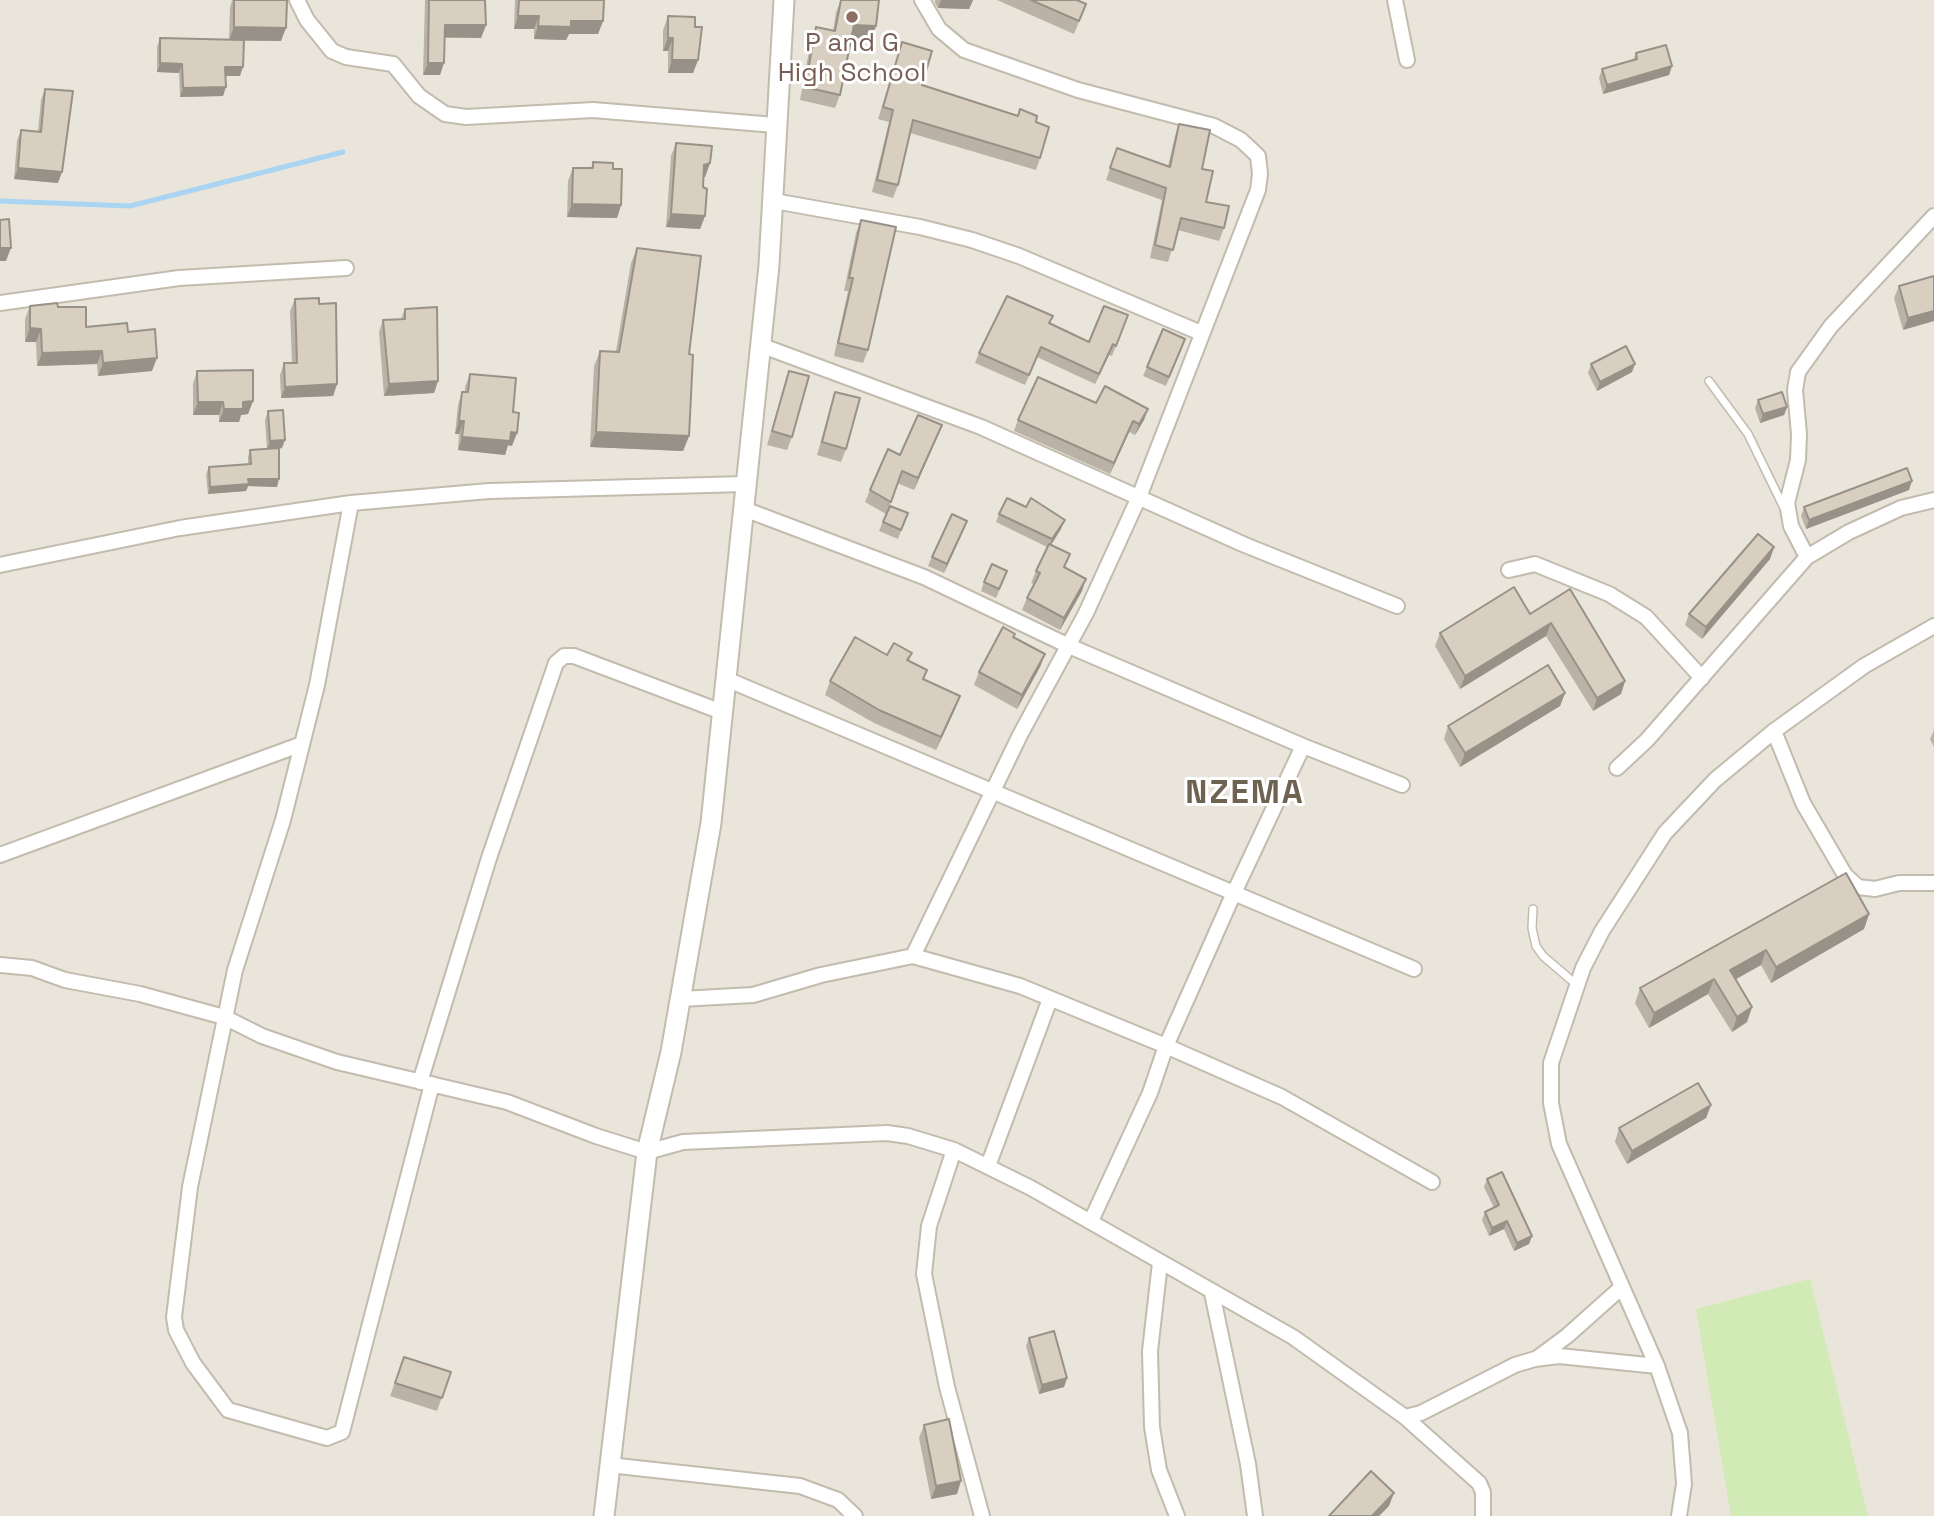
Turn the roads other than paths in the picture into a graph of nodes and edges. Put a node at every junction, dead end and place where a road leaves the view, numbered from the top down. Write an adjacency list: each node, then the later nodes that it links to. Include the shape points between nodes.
1 (297, 0): 6 (street, via 332,51 393,64 419,96 445,114 466,117 593,110)
2 (784, 0): 6 (street)
3 (922, 0): 11 (street, via 939,29 964,50 1078,90 1214,126 1258,156 1258,190)
4 (1395, 0): 5 (street)
5 (1407, 60)
6 (775, 125): 7 (street)
7 (774, 201): 11 (street, via 972,240); 12 (street)
8 (1934, 216): 19 (street, via 1831,326 1798,372 1798,460)
9 (346, 268): 10 (street, via 179,278)
10 (0, 303)
11 (1201, 333): 15 (street)
12 (760, 345): 14 (street); 15 (street, via 981,427)
13 (1709, 381): 19 (lane, via 1748,434)
14 (746, 484): 17 (street, via 489,491); 18 (street)
15 (1139, 497): 23 (street); 25 (street)
16 (1934, 500): 20 (street, via 1901,508)
17 (351, 503): 21 (street, via 180,528); 30 (street)
18 (744, 509): 25 (street, via 924,577); 27 (street)
19 (1788, 515): 20 (street)
20 (1807, 557): 26 (street)
21 (0, 565)
22 (1509, 570): 26 (street, via 1535,564 1609,594 1646,617)
23 (1397, 606)
24 (1934, 626): 29 (street, via 1864,666)
25 (1069, 646): 31 (street); 34 (street)
26 (1702, 678): 32 (street)
27 (726, 679): 28 (street); 34 (street)
28 (722, 712): 43 (street, via 711,823); 47 (street, via 574,656 564,656 556,663 489,858)
29 (1774, 731): 36 (street, via 1803,803 1845,875 1858,887 1875,889 1899,883); 42 (street, via 1665,832 1602,931)
30 (302, 744): 35 (street); 45 (street)
31 (1303, 746): 33 (street); 37 (street)
32 (1617, 768)
33 (1402, 785)
34 (992, 793): 37 (street, via 1050,813); 39 (street)
35 (0, 855)
36 (1934, 883)
37 (1233, 895): 41 (street); 46 (street)
38 (1533, 909): 42 (lane, via 1536,946)
39 (913, 956): 43 (street, via 753,995); 44 (street)
40 (0, 965): 45 (street, via 32,968)
41 (1414, 969)
42 (1577, 985): 54 (street, via 1551,1063 1551,1103 1559,1144)
43 (681, 999): 49 (street)
44 (1050, 999): 46 (street); 50 (street)
45 (224, 1017): 47 (street, via 262,1036 337,1062); 47 (street, via 190,1187 174,1317 181,1344 228,1410 327,1438 342,1432)
46 (1166, 1045): 51 (street, via 1282,1097); 52 (street, via 1150,1093)
47 (426, 1083): 49 (street, via 507,1102)
48 (954, 1150): 49 (street, via 908,1136 876,1133 683,1142); 50 (street); 62 (street, via 929,1226 924,1274 947,1387)
49 (648, 1152): 59 (street)
50 (988, 1166): 52 (street)
51 (1432, 1182)
52 (1091, 1221): 53 (street)
53 (1160, 1263): 55 (street); 63 (street, via 1150,1350 1152,1427 1159,1471)
54 (1622, 1287): 56 (street); 57 (street)
55 (1212, 1293): 58 (street, via 1293,1338); 64 (street)
56 (1535, 1359): 57 (street, via 1559,1356); 58 (street)
57 (1657, 1366): 66 (street, via 1680,1433 1684,1460)
58 (1405, 1417): 65 (street, via 1479,1483)
59 (609, 1465): 60 (street); 61 (street, via 800,1486 838,1500)
60 (604, 1516)
61 (855, 1516)
62 (982, 1516)
63 (1177, 1516)
64 (1255, 1516)
65 (1483, 1516)
66 (1679, 1516)

